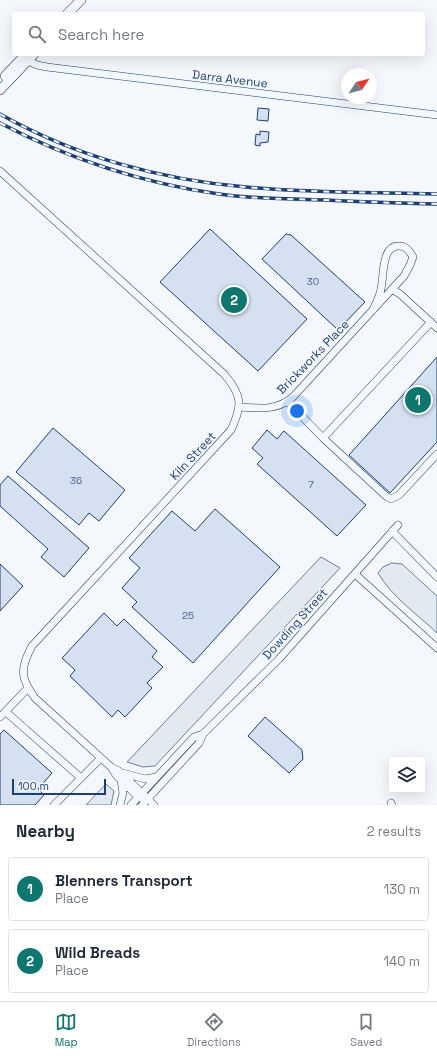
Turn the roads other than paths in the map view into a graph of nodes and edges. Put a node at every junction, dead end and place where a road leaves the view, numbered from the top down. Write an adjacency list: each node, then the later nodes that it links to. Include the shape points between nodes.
1 (81, 0): 2 (main road)
2 (70, 12)
3 (27, 57): 4 (main road); 5 (main road); 6 (street, Darra Avenue, via 47,67)
4 (0, 81)
5 (0, 90)
6 (437, 115)
7 (0, 172): 13 (street, via 224,374 234,386)
8 (392, 289): 9 (street, Brickworks Place); 9 (street, Brickworks Place, via 410,265 412,257 408,248 395,246 389,250 381,290); 10 (street)
9 (373, 310): 12 (street, Brickworks Place)
10 (431, 322): 11 (street); 14 (street)
11 (437, 328)
12 (287, 401): 13 (street, Brickworks Place, via 268,408); 14 (street)
13 (240, 407): 21 (street, Kiln Street, via 232,430 32,646 24,660 23,672)
14 (323, 438): 15 (street, via 391,499 399,495)
15 (437, 454)
16 (398, 525): 17 (street, Dowding Street)
17 (392, 531): 18 (street, Dowding Street); 19 (street)
18 (355, 574): 20 (street); 23 (street, Dowding Street, via 279,658)
19 (437, 577)
20 (437, 648)
21 (28, 688): 22 (street); 24 (street, Kiln Street, via 35,698)
22 (3, 714): 27 (street)
23 (203, 734): 26 (street, Dowding Street, via 194,737); 29 (street, Dowding Street, via 199,743)
24 (101, 758): 25 (street, Kiln Street); 27 (street)
25 (121, 777): 26 (street); 28 (street, Kiln Street); 31 (street, via 123,793)
26 (156, 777): 28 (street, Dowding Street)
27 (80, 778): 30 (street)
28 (140, 795): 29 (street, Kiln Street); 32 (street, Dowding Street)
29 (147, 799): 33 (street, Dowding Street); 34 (street, Kiln Street)
30 (54, 805)
31 (120, 805)
32 (131, 805)
33 (142, 805)
34 (154, 805)

